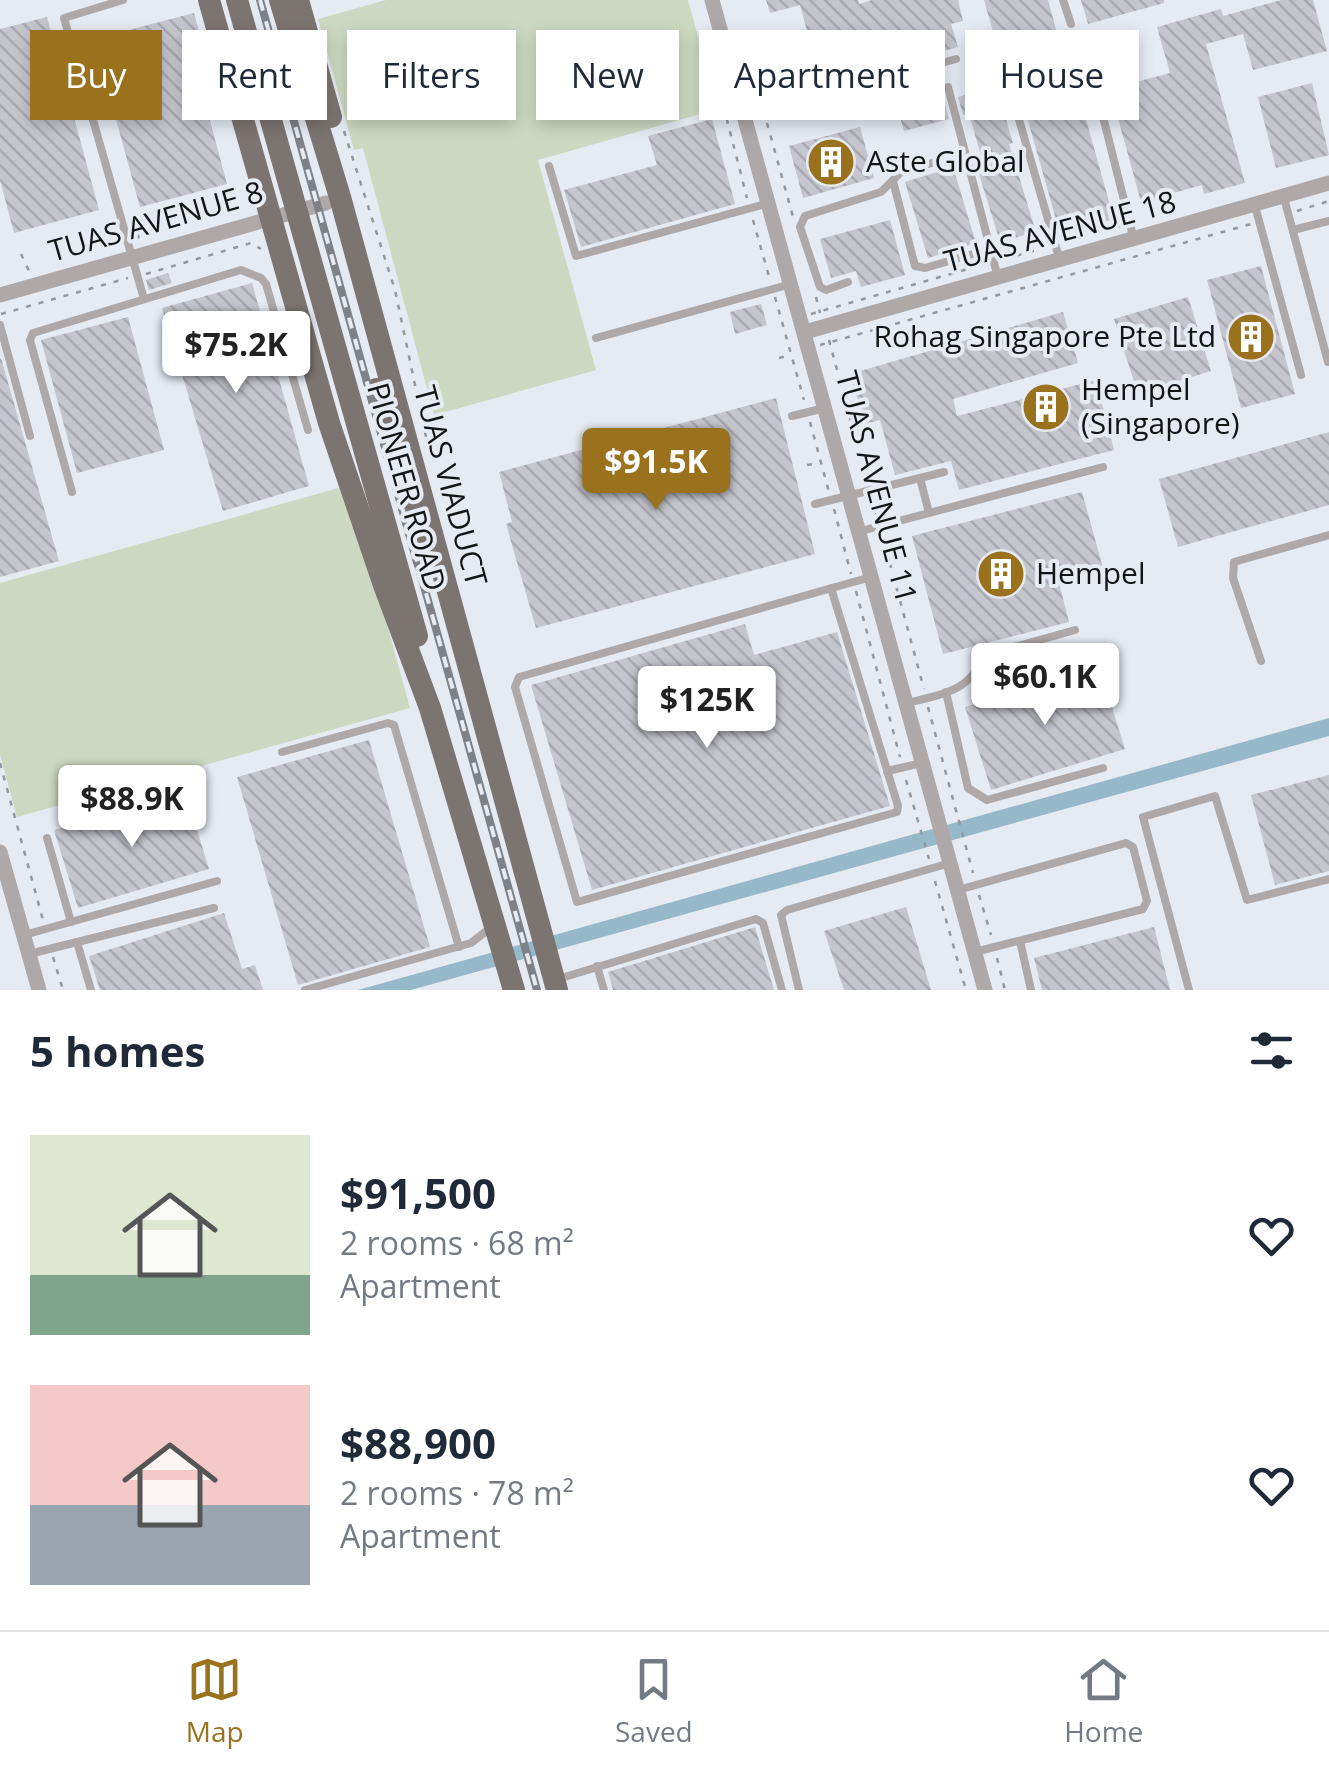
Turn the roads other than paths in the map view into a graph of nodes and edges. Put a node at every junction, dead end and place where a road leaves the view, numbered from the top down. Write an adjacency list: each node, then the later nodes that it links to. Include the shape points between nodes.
1 (123, 0): 32 (lane, via 64,18)
2 (209, 0): 91 (main road, via 329,423 430,708)
3 (237, 0): 26 (main road, PIONEER ROAD)
4 (270, 0): 10 (main road, PIONEER ROAD)
5 (280, 0): 87 (main road, TUAS VIADUCT, via 340,197)
6 (298, 0): 55 (main road, via 392,334)
7 (712, 0): 11 (street, TUAS AVENUE 11)
8 (1064, 0): 9 (lane)
9 (1071, 24)
10 (278, 30)
11 (721, 30)
12 (956, 59): 13 (lane)
13 (945, 62)
14 (948, 87): 19 (lane)
15 (303, 120): 23 (main road, PIONEER ROAD)
16 (746, 120): 24 (street, TUAS AVENUE 11)
17 (1019, 120): 33 (lane)
18 (1104, 120): 30 (lane)
19 (966, 154): 21 (lane, via 902,171); 31 (lane)
20 (549, 166): 24 (lane, via 576,256)
21 (892, 181): 31 (lane, via 915,266); 35 (lane, via 881,192 805,216 800,227 820,287)
22 (1329, 183): 25 (street, TUAS AVENUE 18)
23 (326, 203): 26 (street, TUAS AVENUE 8); 55 (main road, PIONEER ROAD)
24 (769, 203): 36 (street, TUAS AVENUE 11)
25 (1286, 206): 27 (street, TUAS AVENUE 18); 29 (lane)
26 (297, 211): 32 (street, TUAS AVENUE 8); 76 (main road, PIONEER ROAD)
27 (1258, 214): 30 (street, TUAS AVENUE 18); 44 (lane)
28 (1329, 221): 29 (lane)
29 (1292, 230): 43 (lane)
30 (1134, 240): 33 (street, TUAS AVENUE 18)
31 (990, 249): 34 (lane)
32 (139, 256): 37 (street, TUAS AVENUE 8); 38 (lane)
33 (1060, 261): 34 (street, TUAS AVENUE 18)
34 (998, 278): 41 (street, TUAS AVENUE 18)
35 (848, 282)
36 (791, 284): 40 (lane); 41 (street, TUAS AVENUE 11)
37 (0, 295)
38 (144, 299): 47 (lane, via 244,270 261,278); 52 (lane, via 31,337)
39 (0, 325): 42 (lane)
40 (596, 338)
41 (807, 340): 45 (street, TUAS AVENUE 11)
42 (2, 341): 48 (lane)
43 (1328, 362)
44 (1301, 374)
45 (826, 408): 46 (lane); 53 (street, TUAS AVENUE 11)
46 (792, 416)
47 (308, 430)
48 (30, 436)
49 (1103, 467): 56 (lane)
50 (944, 472): 51 (lane)
51 (920, 478): 53 (lane); 56 (lane)
52 (72, 492)
53 (849, 495): 54 (lane); 57 (street, TUAS AVENUE 11)
54 (814, 504)
55 (408, 506): 87 (main road, PIONEER ROAD)
56 (928, 514): 57 (lane)
57 (860, 532): 59 (street, TUAS AVENUE 11)
58 (1329, 534): 62 (lane, via 1234,562)
59 (872, 576): 60 (lane); 64 (street, TUAS AVENUE 11)
60 (830, 588): 68 (lane); 68 (lane, via 516,680 575,899 583,903 896,814)
61 (1076, 630): 63 (lane, via 994,653 968,681)
62 (1262, 661)
63 (946, 692): 64 (lane); 67 (lane, via 968,788 980,798)
64 (906, 703): 66 (street, TUAS AVENUE 11)
65 (282, 752): 82 (lane, via 394,725)
66 (923, 762): 68 (lane); 71 (street, TUAS AVENUE 11)
67 (1103, 768)
68 (887, 772)
69 (47, 838): 77 (lane)
70 (0, 852): 78 (street)
71 (950, 863): 74 (street, TUAS AVENUE 11); 94 (lane, via 781,915)
72 (1329, 880): 97 (lane, via 1247,900 1214,796 1143,817)
73 (217, 882): 77 (lane)
74 (958, 890): 79 (lane, via 1131,845 1147,902 1143,909); 83 (street, TUAS AVENUE 11)
75 (214, 908): 80 (lane)
76 (500, 919): 81 (lane); 85 (main road, PIONEER ROAD)
77 (72, 922): 78 (lane)
78 (24, 935): 84 (street)
79 (1020, 940): 83 (lane); 96 (lane)
80 (77, 942): 84 (lane); 89 (lane)
81 (471, 944): 82 (lane); 85 (lane)
82 (459, 946): 90 (lane)
83 (975, 952): 95 (street, TUAS AVENUE 11)
84 (29, 954): 88 (street)
85 (511, 959): 91 (main road, PIONEER ROAD)
86 (597, 966): 87 (lane); 92 (lane); 93 (lane, via 758,919)
87 (549, 987)
88 (39, 990)
89 (91, 990)
90 (305, 990)
91 (517, 990)
92 (604, 990)
93 (782, 990)
94 (799, 990)
95 (985, 990)
96 (1031, 990)
97 (1189, 990)

